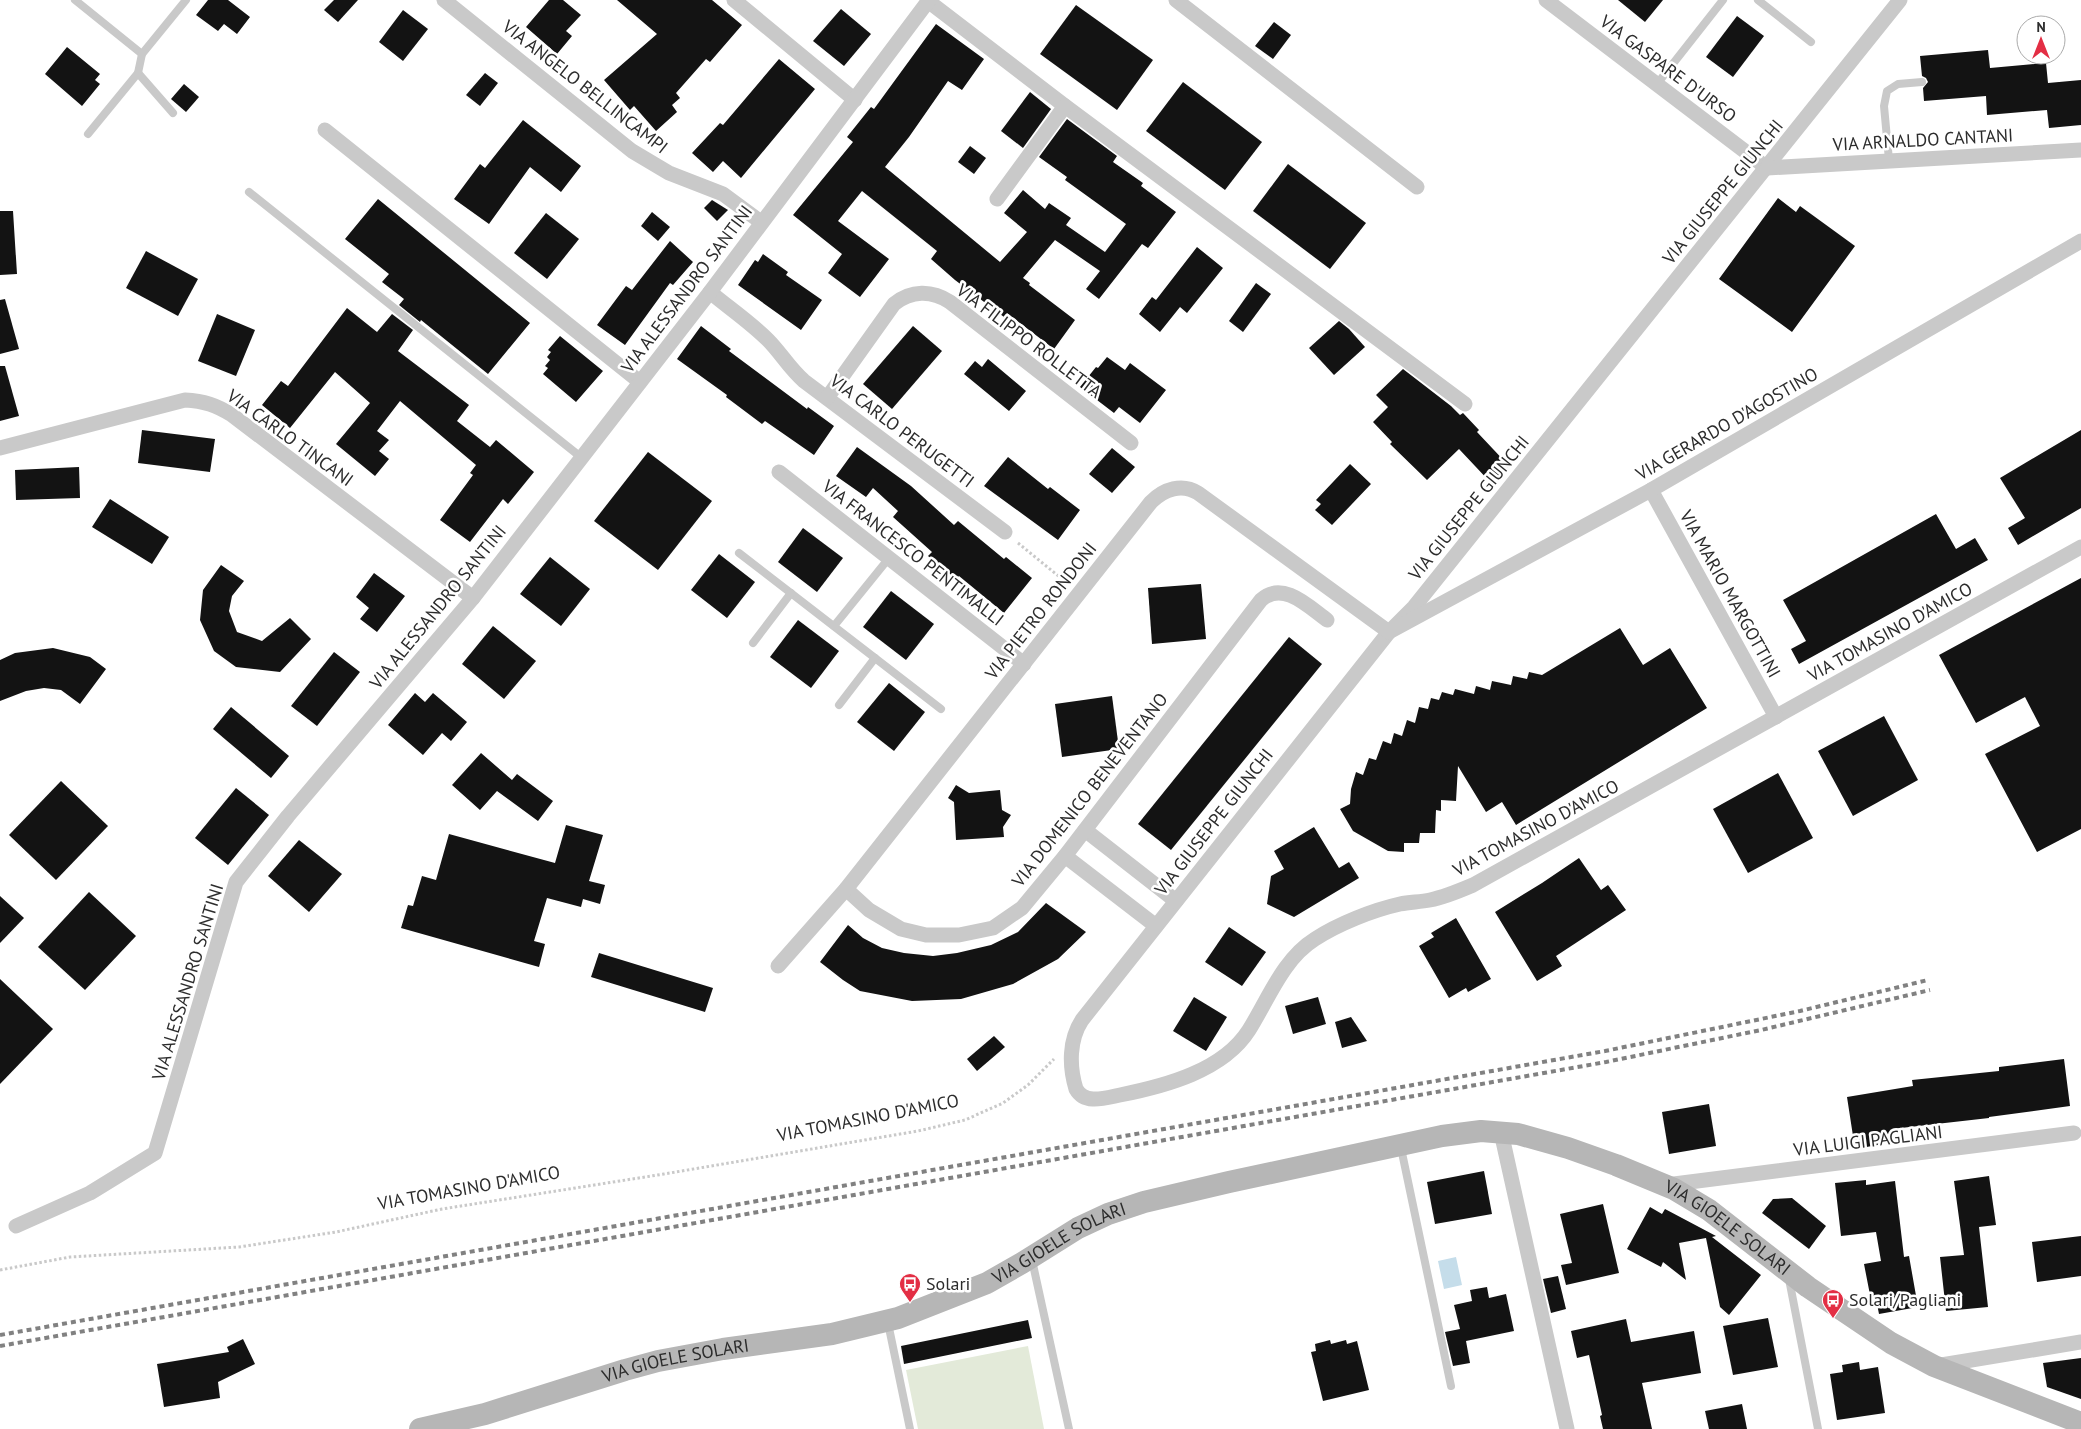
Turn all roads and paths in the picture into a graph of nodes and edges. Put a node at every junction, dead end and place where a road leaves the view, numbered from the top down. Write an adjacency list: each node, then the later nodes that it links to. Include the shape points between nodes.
1 (75, 0): 12 (lane)
2 (186, 0): 12 (lane)
3 (444, 0): 27 (street, VIA ANGELO BELLINCAMPI, via 632,151 669,173 723,194)
4 (734, 0): 16 (street)
5 (1176, 0): 24 (street)
6 (1546, 0): 15 (street, VIA GASPARE D'URSO)
7 (1723, 0): 15 (lane)
8 (1758, 0): 11 (lane)
9 (1900, 0): 23 (street, VIA GIUSEPPE GIUNCHI)
10 (928, 1): 16 (street, VIA ALESSANDRO SANTINI); 17 (street)
11 (1811, 42)
12 (142, 54): 13 (lane)
13 (138, 73): 18 (lane); 20 (lane)
14 (1922, 82): 22 (lane, via 1898,84 1885,96)
15 (1657, 84): 23 (street, VIA GASPARE D'URSO)
16 (855, 100): 27 (street, VIA ALESSANDRO SANTINI)
17 (1065, 106): 26 (street); 32 (street)
18 (173, 113)
19 (325, 130): 30 (street)
20 (88, 134)
21 (2081, 150): 22 (street, VIA ARNALDO CANTANI)
22 (1889, 160): 23 (street, VIA ARNALDO CANTANI)
23 (1767, 168): 47 (street, VIA GIUSEPPE GIUNCHI, via 1414,607)
24 (1417, 187)
25 (248, 192): 35 (lane)
26 (997, 200)
27 (762, 222): 29 (street, VIA ALESSANDRO SANTINI)
28 (2081, 241): 37 (street, VIA GERARDO D'AGOSTINO)
29 (710, 292): 30 (street, VIA ALESSANDRO SANTINI); 31 (street, VIA CARLO PERUGETTI, via 762,334 797,375)
30 (640, 382): 35 (street, VIA ALESSANDRO SANTINI)
31 (827, 398): 33 (street, VIA FILIPPO ROLLETTA, via 894,304 908,295 931,293 950,302); 38 (street, VIA CARLO PERUGETTI)
32 (1465, 404)
33 (1131, 443)
34 (0, 448): 44 (street, VIA CARLO TINCANI, via 185,400 203,401 232,415)
35 (582, 458): 44 (street, VIA ALESSANDRO SANTINI)
36 (779, 472): 41 (street, VIA FRANCESCO PENTIMALLI)
37 (1651, 490): 47 (street, VIA GERARDO D'AGOSTINO); 53 (street, VIA MARIO MARGOTTINI)
38 (1005, 532): 43 (path)
39 (2081, 547): 53 (street, VIA TOMASINO D'AMICO)
40 (740, 553): 42 (lane)
41 (889, 558): 46 (lane); 50 (street, VIA FRANCESCO PENTIMALLI)
42 (791, 593): 46 (lane); 48 (lane)
43 (1080, 593): 47 (street, VIA PIETRO RONDONI, via 1154,499 1169,490 1188,488); 50 (street, VIA PIETRO RONDONI)
44 (473, 598): 65 (street, VIA ALESSANDRO SANTINI, via 236,882 155,1153 90,1193)
45 (1327, 620): 54 (street, VIA DOMENICO BENEVENTANO, via 1286,593 1264,597)
46 (834, 626): 49 (lane)
47 (1388, 632): 57 (street, VIA GIUSEPPE GIUNCHI)
48 (754, 643)
49 (875, 658): 51 (lane); 52 (lane)
50 (1024, 664): 56 (street, VIA PIETRO RONDONI)
51 (839, 705)
52 (941, 709)
53 (1776, 717): 60 (street, VIA TOMASINO D'AMICO, via 1473,885 1442,897 1380,910 1320,936 1287,966 1239,1042 1214,1062 1187,1076 1133,1092 1098,1099 1085,1097 1074,1084)
54 (1085, 830): 55 (street, VIA DOMENICO BENEVENTANO); 57 (street)
55 (1064, 856): 56 (street, VIA DOMENICO BENEVENTANO, via 1022,908 993,928 959,935 926,935 901,928 869,910); 58 (street)
56 (846, 890): 59 (street, VIA PIETRO RONDONI)
57 (1176, 901): 58 (street, VIA GIUSEPPE GIUNCHI)
58 (1156, 926): 60 (street, VIA GIUSEPPE GIUNCHI, via 1082,1020)
59 (778, 966)
60 (1072, 1041): 67 (path, VIA TOMASINO D'AMICO, via 1036,1078 1003,1103 965,1120 918,1132 442,1209 336,1232 248,1245 70,1257)
61 (1501, 1132): 63 (street, VIA GIOELE SOLARI, via 1462,1132); 64 (street, VIA GIOELE SOLARI, via 1568,1148); 77 (street)
62 (2074, 1134): 64 (street, VIA LUIGI PAGLIANI)
63 (1401, 1146): 66 (street, VIA GIOELE SOLARI, via 1221,1183 1138,1204 1092,1221); 72 (lane)
64 (1666, 1185): 68 (street, VIA GIOELE SOLARI, via 1709,1210)
65 (16, 1226)
66 (1032, 1257): 69 (street, VIA GIOELE SOLARI, via 967,1292); 76 (lane)
67 (0, 1270)
68 (1788, 1272): 71 (street, VIA GIOELE SOLARI, via 1858,1323); 78 (lane)
69 (887, 1321): 74 (street, VIA GIOELE SOLARI, via 832,1334 670,1359 624,1370 485,1414); 75 (lane)
70 (2081, 1342): 71 (street)
71 (1934, 1366): 73 (street, VIA GIOELE SOLARI)
72 (1450, 1386)
73 (2081, 1423)
74 (420, 1429)
75 (910, 1429)
76 (1069, 1429)
77 (1566, 1429)
78 (1818, 1429)

